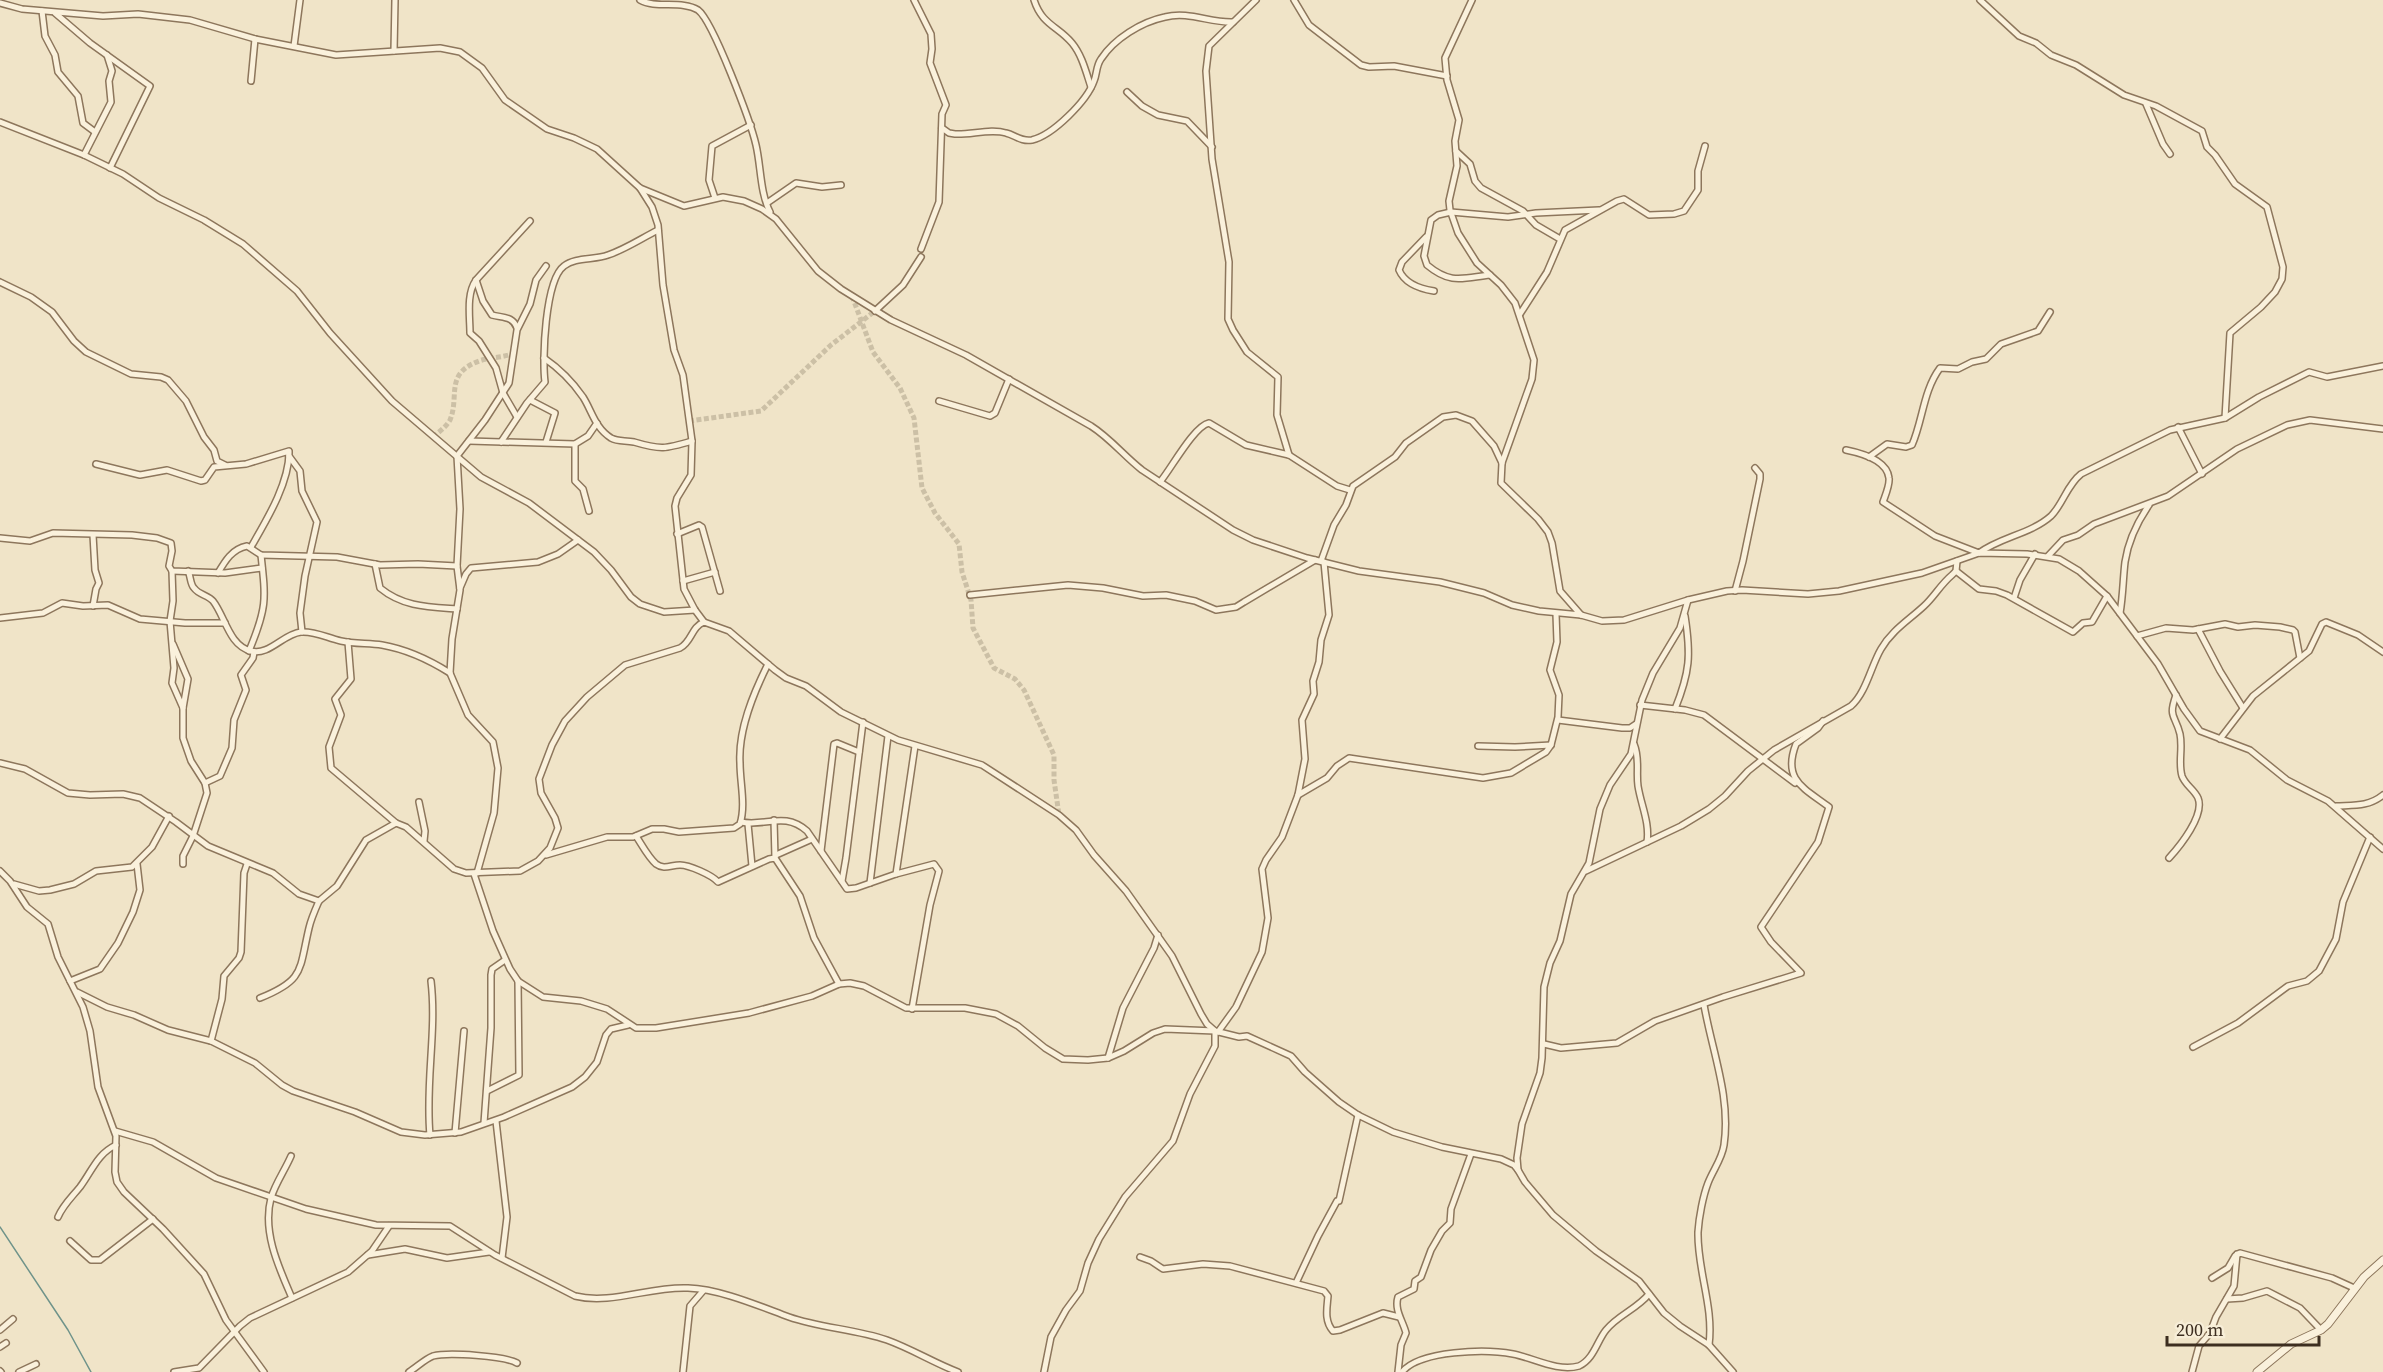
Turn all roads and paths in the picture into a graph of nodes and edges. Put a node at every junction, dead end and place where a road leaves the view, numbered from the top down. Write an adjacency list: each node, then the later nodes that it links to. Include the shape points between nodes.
1 (300, 0): 15 (street)
2 (395, 0): 16 (street)
3 (640, 0): 24 (street, via 687,6 700,12)
4 (914, 0): 25 (street, via 931,34 929,60 946,105)
5 (1034, 0): 20 (street, via 1050,25 1073,45)
6 (1256, 0): 13 (street)
7 (1294, 0): 18 (street, via 1309,25 1361,64)
8 (1472, 0): 18 (street, via 1446,54)
9 (1980, 0): 22 (street, via 2017,35)
10 (0, 3): 11 (street)
11 (42, 11): 12 (street); 26 (street, via 45,36 58,72 78,96 83,123)
12 (54, 11): 14 (street, via 190,20); 17 (street)
13 (1235, 22): 20 (street, via 1180,15 1143,24 1104,55); 27 (street, via 1207,52)
14 (255, 39): 15 (street); 19 (street)
15 (294, 46): 16 (street, via 336,55)
16 (394, 51): 34 (street, via 440,48 465,54 482,68 502,98 541,125 597,149)
17 (106, 55): 26 (street, via 112,71 111,102); 32 (street, via 150,86)
18 (1447, 76): 29 (street, via 1459,118)
19 (251, 81)
20 (1091, 87): 25 (street, via 1070,115 1034,139 1001,132 950,134)
21 (1127, 92): 27 (street, via 1158,115 1187,121)
22 (2145, 103): 30 (street); 63 (street, via 2202,131 2206,147 2235,184 2270,212 2283,267 2282,279 2261,308 2230,333)
23 (0, 122): 31 (street)
24 (751, 125): 35 (street, via 712,146 709,180); 36 (street)
25 (942, 128): 45 (street, via 939,202)
26 (95, 132): 31 (street)
27 (1212, 147): 73 (street, via 1227,245 1229,324 1247,352 1278,377 1277,415)
28 (1705, 147): 37 (street, via 1698,171 1698,190 1684,211 1649,215 1624,200)
29 (1456, 151): 38 (street); 39 (street, via 1470,164 1480,188)
30 (2170, 154)
31 (84, 155): 32 (street)
32 (110, 168): 75 (street, via 243,244 297,291 392,401)
33 (842, 185): 36 (street, via 795,183)
34 (640, 188): 35 (street, via 686,207); 42 (street, via 652,207)
35 (715, 198): 40 (street, via 744,201)
36 (767, 203): 40 (street)
37 (1601, 210): 39 (street); 44 (street, via 1569,227)
38 (1451, 212): 39 (street, via 1508,217); 43 (street, via 1431,220); 48 (street, via 1463,241 1477,263)
39 (1527, 214): 44 (street, via 1539,227)
40 (772, 215): 52 (street, via 824,277)
41 (530, 220): 49 (street)
42 (658, 230): 56 (street, via 608,255 560,269 545,323); 68 (street, via 663,285 683,375)
43 (1426, 237): 48 (street, via 1425,262 1435,271 1457,280); 51 (street, via 1399,270 1412,285)
44 (1560, 239): 54 (street, via 1547,272)
45 (921, 249)
46 (921, 257): 52 (street, via 903,285)
47 (546, 266): 55 (street, via 536,280)
48 (1490, 274): 54 (street, via 1507,291)
49 (476, 280): 55 (street, via 492,315 511,320); 59 (street, via 471,289 470,333 494,364)
50 (0, 282): 79 (street, via 52,312 82,349 131,374 168,380 186,401 217,460)
51 (1434, 291)
52 (875, 311): 58 (street)
53 (2050, 312): 76 (street, via 2038,331 2001,344 1986,359 1958,369 1940,368 1928,389 1912,446 1887,444)
54 (1520, 314): 77 (street, via 1534,371)
55 (517, 330): 59 (street, via 511,379)
56 (544, 358): 60 (street, via 546,382); 64 (street, via 568,376)
57 (2383, 366): 63 (street, via 2327,377 2311,371)
58 (1009, 379): 61 (street, via 995,413 990,416); 82 (street, via 1101,432 1130,461)
59 (503, 393): 62 (street); 67 (street)
60 (530, 400): 62 (street); 70 (street, via 555,413)
61 (939, 401)
62 (517, 417): 69 (street)
63 (2225, 418): 65 (street)
64 (597, 423): 68 (street, via 617,441 652,448); 71 (street, via 588,436)
65 (2178, 427): 81 (street); 91 (street, via 2081,474 2049,517)
66 (2383, 429): 81 (street, via 2295,422 2237,449)
67 (469, 441): 69 (street); 75 (street)
68 (692, 441): 86 (street, via 691,475 676,502)
69 (501, 442): 70 (street)
70 (546, 442): 71 (street)
71 (575, 444): 85 (street, via 575,481 583,489)
72 (1846, 450): 76 (street)
73 (1289, 455): 82 (street, via 1246,445 1214,425 1205,424); 83 (street, via 1337,486)
74 (289, 456): 79 (street, via 289,451 282,451 246,464); 90 (street, via 269,516); 94 (street, via 300,471 302,491 316,517)
75 (457, 456): 89 (street, via 481,477 529,503); 99 (street)
76 (1869, 457): 91 (street, via 1889,477 1882,502 1935,536)
77 (1502, 463): 83 (street, via 1476,425 1449,415 1409,441 1395,457); 120 (street, via 1501,483 1548,532 1560,591)
78 (96, 464): 79 (street, via 140,475 167,470 201,481 213,467)
79 (226, 466)
80 (1755, 468): 109 (street, via 1760,479)
81 (2202, 474): 84 (street)
82 (1160, 482): 96 (street, via 1253,540)
83 (1350, 490): 96 (street)
84 (2149, 505): 95 (street, via 2092,525 2063,540); 117 (street, via 2126,560)
85 (589, 512)
86 (677, 534): 104 (street, via 702,527); 106 (street)
87 (93, 536): 88 (street, via 49,534 30,541); 101 (street, via 132,535 166,540 172,545 168,566); 114 (street, via 99,583)
88 (0, 538)
89 (578, 540): 107 (street, via 538,562 471,568); 116 (street, via 611,570 637,603 656,611)
90 (251, 547): 93 (street); 105 (street, via 238,549)
91 (1979, 553): 92 (street); 97 (street)
92 (2035, 554): 95 (street); 112 (street)
93 (261, 555): 94 (street); 100 (street)
94 (309, 555): 98 (street); 126 (street, via 300,612)
95 (2048, 556): 111 (street, via 2068,563)
96 (1320, 561): 110 (street, via 1236,607 1219,610 1174,597 1143,596 1092,586 1056,585); 118 (street, via 1369,573 1457,585); 155 (street, via 1329,615 1313,681 1314,694 1302,720 1305,759)
97 (1957, 561): 103 (street); 109 (street, via 1922,573 1822,593)
98 (375, 564): 99 (street); 115 (street, via 380,588 394,597 418,607)
99 (457, 566): 107 (street)
100 (262, 568): 105 (street); 130 (street, via 264,609)
101 (172, 571): 102 (street); 122 (street)
102 (188, 571): 105 (street); 124 (street, via 193,588 213,601)
103 (1956, 571): 112 (street, via 1979,589); 142 (street, via 1881,648 1859,699)
104 (715, 572): 106 (street); 108 (street)
105 (218, 573)
106 (683, 581): 116 (street)
107 (460, 590): 115 (street)
108 (720, 591)
109 (1735, 591): 113 (street)
110 (970, 595)
111 (2107, 596): 112 (street, via 2092,622 2083,623 2073,632); 117 (street)
112 (2014, 598)
113 (1688, 600): 119 (street); 120 (street, via 1624,620 1602,621)
114 (93, 606): 121 (street, via 62,603 44,613); 122 (street, via 108,605 135,618)
115 (456, 609): 134 (street)
116 (695, 610): 123 (street)
117 (2120, 613): 127 (street)
118 (1556, 614): 120 (street); 140 (street, via 1557,642 1550,670 1559,695)
119 (1685, 614): 136 (street); 139 (street, via 1689,664)
120 (1581, 615)
121 (0, 618)
122 (170, 622): 124 (street); 128 (street)
123 (704, 622): 133 (street, via 729,631); 173 (street, via 696,626 680,648 625,665 565,721 539,779 541,793 558,828)
124 (225, 623): 130 (street, via 239,645)
125 (2198, 629): 127 (street, via 2166,628); 132 (street, via 2229,624 2293,630); 138 (street)
126 (302, 632): 129 (street); 130 (street, via 287,636 271,648)
127 (2137, 636): 135 (street)
128 (172, 641): 137 (street, via 172,683); 137 (street, via 188,679)
129 (348, 642): 134 (street, via 402,651); 161 (street, via 351,679 335,699 341,715 329,747 331,768)
130 (251, 651): 153 (street, via 253,658 241,675 246,690 234,720 230,754 220,776)
131 (2383, 652): 132 (street, via 2329,621 2322,624 2309,651)
132 (2300, 658): 138 (street)
133 (768, 664): 141 (street, via 831,706); 162 (street, via 742,732 740,764)
134 (450, 673): 182 (street, via 468,715 492,739 498,762 494,813)
135 (2176, 695): 145 (street, via 2200,731); 175 (street, via 2171,712 2181,740 2182,776 2199,807 2186,838)
136 (1640, 705): 139 (street); 143 (street)
137 (183, 708): 153 (street, via 183,738 190,761)
138 (2243, 708): 145 (street)
139 (1675, 709): 151 (street, via 1704,715)
140 (1558, 720): 143 (street, via 1622,728); 147 (street)
141 (863, 722): 144 (street); 150 (street)
142 (1823, 722): 151 (street); 154 (street, via 1795,746 1792,771)
143 (1637, 723): 146 (street)
144 (888, 736): 148 (street); 185 (street)
145 (2220, 739): 158 (street, via 2250,750 2287,780)
146 (1634, 744): 163 (street, via 1638,789); 181 (street, via 1600,808)
147 (1551, 745): 149 (street); 155 (street, via 1510,773 1483,778 1349,758 1327,778)
148 (915, 746): 183 (street); 188 (street, via 982,765 1059,815 1080,834)
149 (1478, 746)
150 (860, 752): 172 (street, via 834,744); 184 (street)
151 (1763, 760): 154 (street); 167 (street, via 1709,809)
152 (0, 763): 159 (street, via 25,770 68,794 132,796)
153 (205, 783): 164 (street, via 206,796)
154 (1798, 785): 196 (street, via 1829,807 1818,842 1761,928 1801,973)
155 (1298, 795): 200 (street, via 1282,837 1262,869 1268,918 1262,952 1236,1007)
156 (2383, 795): 158 (street, via 2369,804)
157 (419, 802): 169 (street)
158 (2336, 806): 166 (street)
159 (169, 816): 164 (street); 176 (street)
160 (774, 820): 162 (street); 168 (street, via 798,824); 174 (street)
161 (396, 823): 169 (street); 187 (street, via 366,840 337,886)
162 (745, 823): 165 (street, via 734,828 679,832 652,829); 179 (street)
163 (1648, 830): 167 (street); 170 (street)
164 (193, 836): 177 (street); 178 (street)
165 (636, 836): 173 (street, via 607,837); 179 (street, via 656,864 682,865 711,875 718,882)
166 (2370, 837): 171 (street); 203 (street, via 2343,902 2336,939 2319,971 2307,981 2288,986 2238,1023)
167 (1656, 838): 170 (street)
168 (812, 839): 172 (street); 174 (street)
169 (424, 841): 182 (street, via 455,869)
170 (1647, 842): 181 (street)
171 (2383, 849)
172 (821, 851): 184 (street)
173 (544, 856): 182 (street, via 520,871)
174 (775, 857): 179 (street); 193 (street, via 800,896 814,938)
175 (2169, 858)
176 (138, 864): 186 (street, via 128,869 96,871 74,884 50,890); 190 (street, via 140,890 118,943 100,969)
177 (183, 864)
178 (248, 864): 187 (street, via 273,873 299,894); 201 (street, via 244,873 241,952 224,976)
179 (752, 866)
180 (0, 871): 186 (street)
181 (1586, 871): 202 (street, via 1571,894 1560,941 1546,977)
182 (476, 873): 189 (street)
183 (896, 874): 185 (street); 197 (street, via 934,864 939,871)
184 (842, 881): 185 (street, via 850,889)
185 (870, 883)
186 (13, 884): 190 (street, via 27,907 48,924)
187 (319, 901): 195 (street, via 309,926 301,968 277,992)
188 (1158, 935): 200 (street, via 1201,1014); 204 (street, via 1123,1008)
189 (505, 960): 192 (street); 205 (street, via 492,969 491,975)
190 (70, 981): 194 (street)
191 (431, 981): 211 (street, via 434,1034)
192 (518, 981): 198 (street, via 543,998 581,1001 607,1009); 205 (street, via 519,1076)
193 (839, 984): 197 (street, via 864,986); 198 (street, via 812,996 749,1013 645,1029)
194 (77, 992): 201 (street, via 107,1007); 209 (street, via 90,1031 98,1088)
195 (260, 998)
196 (1704, 1005): 202 (street, via 1647,1024 1617,1043 1561,1048); 240 (street, via 1726,1119 1724,1145 1709,1181 1698,1233 1711,1329)
197 (912, 1009): 204 (street, via 986,1011 1007,1019 1063,1059)
198 (630, 1025): 207 (street, via 611,1029 597,1062 579,1082)
199 (464, 1031): 210 (street)
200 (1216, 1032): 204 (street, via 1165,1029); 206 (street, via 1247,1036 1290,1056); 251 (street, via 1215,1047 1190,1094 1173,1141 1125,1197 1099,1239 1080,1291 1052,1337)
201 (211, 1041): 211 (street, via 263,1068 292,1091 401,1132)
202 (1544, 1044): 215 (street, via 1521,1131)
203 (2193, 1047)
204 (1108, 1058)
205 (487, 1091): 208 (street)
206 (1358, 1115): 213 (street, via 1415,1140); 228 (street, via 1338,1201)
207 (496, 1120): 208 (street); 225 (street, via 507,1212)
208 (484, 1124): 210 (street)
209 (115, 1131): 212 (street); 216 (street, via 153,1142 216,1178)
210 (455, 1133): 211 (street)
211 (430, 1135)
212 (116, 1145): 217 (street, via 100,1155); 218 (street, via 117,1182)
213 (1471, 1154): 215 (street, via 1501,1159); 234 (street, via 1451,1209 1450,1223 1439,1235 1414,1289 1396,1301)
214 (291, 1156): 216 (street)
215 (1518, 1170): 231 (street, via 1553,1215 1639,1281)
216 (272, 1197): 219 (street, via 320,1213); 232 (street, via 269,1213 275,1255)
217 (57, 1217)
218 (153, 1219): 220 (street, via 100,1260 91,1260); 238 (street, via 204,1274)
219 (389, 1226): 221 (street, via 450,1226); 223 (street)
220 (70, 1241)
221 (490, 1252): 223 (street, via 446,1258 400,1249); 225 (street)
222 (2237, 1254): 227 (street, via 2228,1268); 229 (street, via 2332,1278); 233 (street, via 2234,1286)
223 (368, 1255): 232 (street, via 348,1272)
224 (1140, 1257): 228 (street, via 1163,1269 1203,1264 1230,1266)
225 (502, 1258): 230 (street, via 586,1299 680,1288)
226 (2383, 1260): 229 (street)
227 (2212, 1278)
228 (1296, 1283): 234 (street, via 1328,1296 1326,1317 1333,1331 1383,1313)
229 (2354, 1288): 237 (street)
230 (703, 1291): 249 (street, via 690,1306); 250 (street, via 886,1340)
231 (1649, 1294): 240 (street, via 1672,1320); 252 (street, via 1636,1308 1615,1320 1587,1361 1572,1369 1555,1369 1514,1354 1485,1352 1422,1358)
232 (292, 1298): 238 (street, via 250,1318)
233 (2227, 1299): 237 (street, via 2267,1291 2300,1308); 254 (street, via 2199,1346)
234 (1399, 1317): 252 (street, via 1407,1334 1401,1346)
235 (13, 1319): 236 (street)
236 (0, 1330)
237 (2321, 1330): 255 (street, via 2291,1344)
238 (234, 1333): 244 (street); 247 (street)
239 (6, 1342): 241 (street)
240 (1709, 1345): 253 (street)
241 (0, 1347)
242 (517, 1363): 248 (street, via 447,1353 429,1358)
243 (36, 1364): 245 (street)
244 (194, 1371): 246 (street)
245 (19, 1372)
246 (174, 1372)
247 (264, 1372)
248 (410, 1372)
249 (683, 1372)
250 (958, 1372)
251 (1044, 1372)
252 (1400, 1372)
253 (1733, 1372)
254 (2192, 1372)
255 (2257, 1372)

